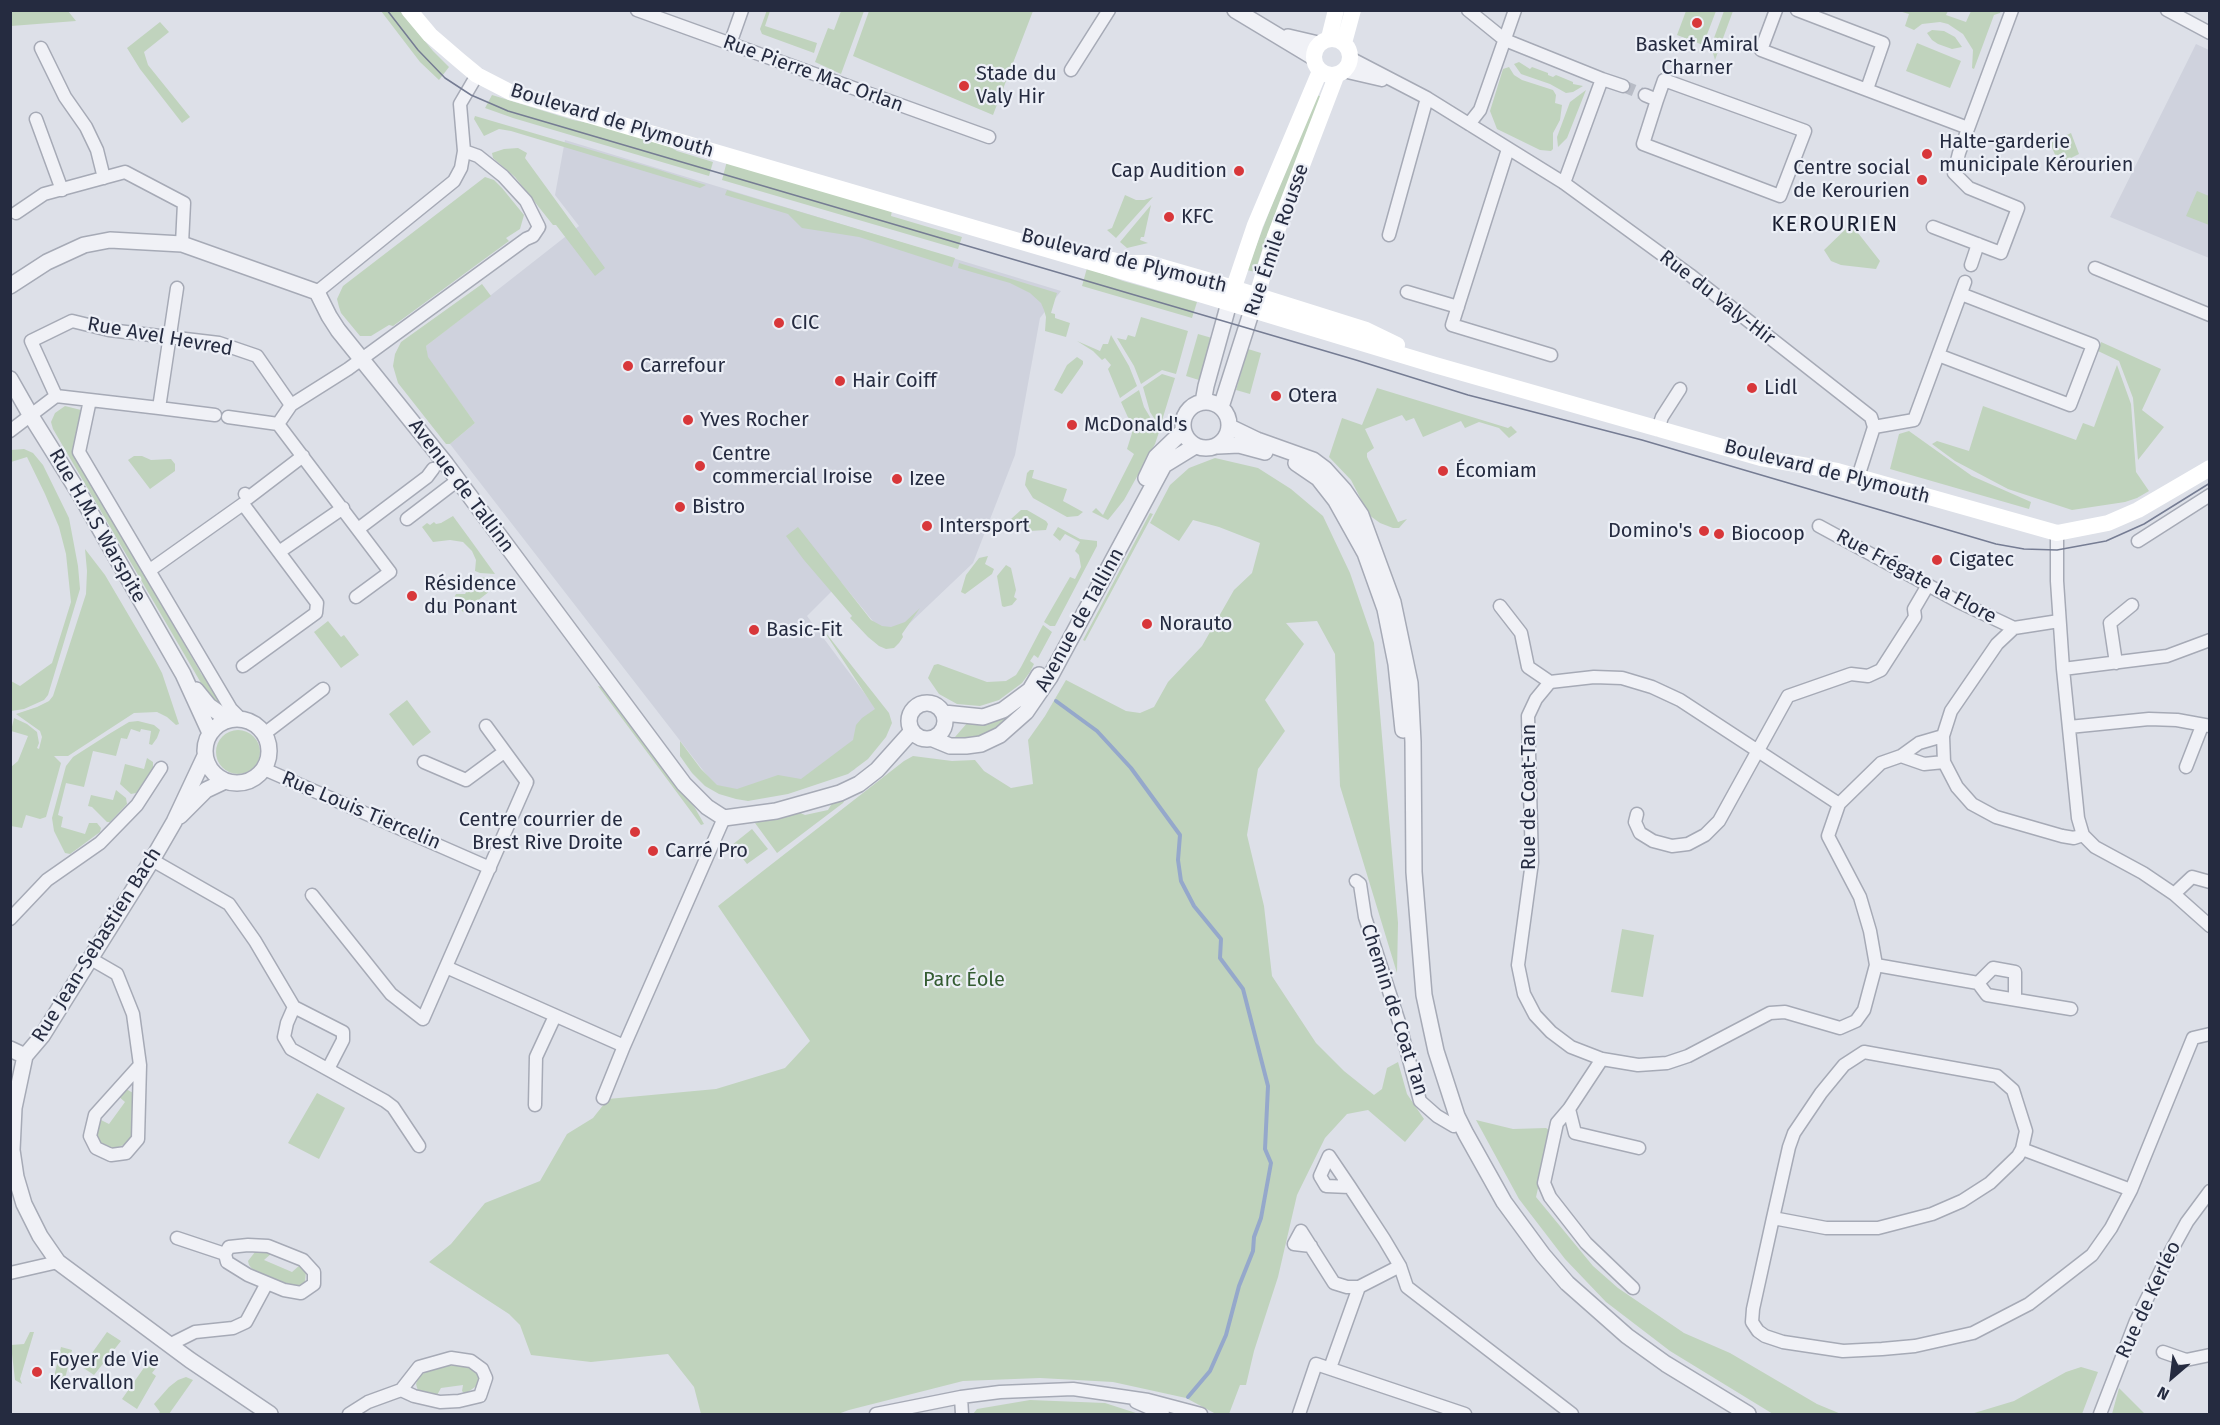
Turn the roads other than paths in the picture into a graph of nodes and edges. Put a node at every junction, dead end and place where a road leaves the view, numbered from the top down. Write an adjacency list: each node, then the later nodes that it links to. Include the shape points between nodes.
1 (409, 10): 20 (main road, Boulevard de Plymouth, via 430,35)
2 (637, 10): 16 (street, Rue Pierre Mac Orlan)
3 (742, 10): 16 (street)
4 (1109, 10): 19 (street)
5 (1235, 10): 18 (street, Rue du Valy-Hir, via 1276,34)
6 (1336, 10): 18 (main road, Rue Émile Rousse)
7 (1353, 10): 18 (main road, Rue Émile Rousse)
8 (1468, 10): 15 (street)
9 (1515, 10): 15 (street)
10 (1776, 10): 23 (street, via 1761,50)
11 (1797, 10): 23 (street, via 1883,43)
12 (2012, 10): 29 (street)
13 (2167, 10): 14 (street)
14 (2210, 33)
15 (1505, 40): 21 (street); 28 (street, via 1480,110)
16 (730, 44): 30 (street, Rue Pierre Mac Orlan)
17 (41, 48): 33 (street, via 65,97 87,127 98,150)
18 (1332, 57): 25 (street, Rue du Valy-Hir); 47 (main road, Rue Émile Rousse, via 1255,225); 48 (main road, Rue Émile Rousse)
19 (1071, 70)
20 (477, 75): 32 (street, via 460,104); 47 (main road, Boulevard de Plymouth, via 510,92 840,189)
21 (1602, 79): 22 (street); 34 (street)
22 (1623, 86)
23 (1867, 89): 29 (street)
24 (1645, 95): 26 (street)
25 (1427, 98): 28 (street, Rue du Valy-Hir); 38 (street)
26 (1657, 100): 26 (street, via 1664,80 1805,131 1779,196 1643,144)
27 (36, 120): 35 (street)
28 (1469, 124): 31 (street, Rue du Valy-Hir)
29 (1968, 128): 40 (street, via 1954,173 1969,188 2018,208 2001,254)
30 (988, 137)
31 (1508, 148): 34 (street, Rue du Valy-Hir); 49 (street)
32 (464, 150): 45 (street, via 461,168 448,188); 54 (street, via 503,176 525,201 539,227 533,236)
33 (104, 178): 35 (street); 39 (street, via 125,172 184,203)
34 (1564, 183): 65 (street, Rue du Valy-Hir, via 1690,274 1870,417)
35 (62, 190): 36 (street, via 44,194)
36 (16, 213)
37 (1933, 227): 40 (street)
38 (1389, 235)
39 (182, 244): 43 (street, via 110,240 84,245 47,262); 45 (street)
40 (1978, 244): 41 (street)
41 (1971, 265)
42 (2095, 268): 50 (street)
43 (10, 286)
44 (177, 288): 51 (street)
45 (317, 292): 54 (street, Avenue de Tallinn, via 329,316)
46 (1407, 292): 49 (street)
47 (1231, 296): 48 (main road, Boulevard de Plymouth); 59 (street, Rue Émile Rousse)
48 (1254, 303): 61 (street, Rue Émile Rousse); 66 (main road, Boulevard de Plymouth, via 1435,365)
49 (1458, 307): 52 (street, via 1452,325)
50 (2210, 315)
51 (169, 338): 57 (street, Rue Avel Hevred, via 72,321 31,341); 60 (street, Rue Avel Hevred, via 219,343 257,356); 62 (street)
52 (1551, 355)
53 (1938, 355): 53 (street, via 1963,288 2093,345 2070,405); 65 (street, via 1914,420)
54 (363, 358): 60 (street); 76 (street, Avenue de Tallinn)
55 (10, 379): 63 (street, Rue H.M.S Warspite)
56 (1680, 389): 66 (street)
57 (56, 396): 58 (street); 63 (street)
58 (90, 399): 62 (street); 87 (street, via 79,452)
59 (1203, 402): 61 (street); 69 (street, via 1184,415)
60 (291, 405): 64 (street)
61 (1221, 407): 67 (street)
62 (159, 408): 64 (street)
63 (31, 416): 68 (street); 98 (street, Rue H.M.S Warspite)
64 (278, 424): 72 (street)
65 (1874, 427): 75 (street)
66 (1658, 429): 75 (main road, Boulevard de Plymouth, via 1761,458)
67 (1236, 430): 71 (street); 78 (street, via 1313,460 1325,469)
68 (10, 431)
69 (1183, 431): 70 (street); 101 (street, Avenue de Tallinn, via 1156,457 1030,690 1003,710 983,717)
70 (1195, 446): 71 (street); 110 (street, Avenue de Tallinn, via 1164,465 1050,677 1026,712 1000,735 981,744 950,746)
71 (1218, 446): 78 (street, via 1239,445 1293,461)
72 (303, 456): 77 (street, via 248,498); 80 (street)
73 (2210, 468): 84 (main road, Boulevard de Plymouth, via 2108,523)
74 (433, 469): 83 (street)
75 (1858, 477): 84 (main road, Boulevard de Plymouth)
76 (458, 480): 81 (street); 123 (street, Avenue de Tallinn, via 684,784)
77 (245, 494)
78 (1340, 495): 128 (street, via 1384,609 1396,664); 128 (street, via 1361,515 1379,561 1393,602 1410,683)
79 (2210, 495): 85 (street)
80 (343, 508): 83 (street); 86 (street)
81 (406, 519)
82 (1819, 526): 88 (street, Rue Frégate la Flore)
83 (358, 529): 89 (street, via 390,572)
84 (2057, 533): 92 (street)
85 (2138, 541)
86 (279, 552): 87 (street, Rue H.M.S Warspite, via 243,504 198,532); 96 (street, Rue H.M.S Warspite, via 317,603 316,613)
87 (150, 570): 102 (street)
88 (1928, 585): 93 (street, Rue Frégate la Flore); 111 (street, via 1914,609 1915,617 1881,670 1868,676 1851,674 1788,696)
89 (356, 597)
90 (1500, 606): 99 (street, via 1521,633 1528,667)
91 (2132, 606): 95 (street, via 2110,623)
92 (2059, 621): 93 (street); 97 (street)
93 (2014, 628): 109 (street, via 1997,644 1969,684)
94 (2209, 642): 95 (street, via 2167,656)
95 (2116, 663): 97 (street)
96 (243, 666)
97 (2062, 669): 105 (street)
98 (183, 674): 102 (street, Rue H.M.S Warspite, via 209,706); 107 (street, Rue H.M.S Warspite)
99 (1550, 682): 111 (street, via 1622,678 1652,687 1680,700); 147 (street, Rue de Coat-Tan, via 1528,716 1532,862 1518,965 1524,994 1535,1015 1571,1047)
100 (323, 689): 108 (street)
101 (944, 713): 106 (street, via 936,705 919,705 909,718); 110 (street, via 945,726)
102 (236, 720): 107 (street, via 218,725); 108 (street, via 258,727)
103 (486, 726): 112 (street)
104 (2206, 726): 105 (street, via 2149,719); 117 (street)
105 (2069, 727): 125 (street)
106 (912, 731): 110 (street, via 921,738); 123 (street, via 878,770 859,784 776,811)
107 (210, 733): 113 (street)
108 (264, 734): 119 (street, via 269,755)
109 (1942, 736): 114 (street, Rue de Coat-Tan, via 1919,743); 116 (street)
110 (933, 739)
111 (1756, 750): 121 (street); 122 (street, via 1719,821 1705,835 1688,844 1672,846 1653,841 1641,833 1635,822)
112 (504, 752): 115 (street, via 466,780); 127 (street, via 527,782)
113 (205, 756): 120 (street, via 212,771); 124 (street, Rue Jean-Sebastien Bach)
114 (1901, 756): 116 (street, via 1924,765); 121 (street, Rue de Coat-Tan, via 1881,763)
115 (424, 762)
116 (1944, 762): 125 (street, via 1957,787 1972,804 1996,817 2062,836)
117 (2186, 767)
118 (161, 768): 133 (street, via 137,805 100,843 46,880)
119 (264, 769): 120 (street, via 250,781); 127 (street, Rue Louis Tiercelin)
120 (225, 781): 124 (street, Rue Jean-Sebastien Bach, via 206,790)
121 (1839, 804): 136 (street, Rue de Coat-Tan, via 1828,836 1860,897)
122 (1637, 814)
123 (724, 818): 144 (street)
124 (174, 822): 126 (street, Rue Jean-Sebastien Bach)
125 (2083, 836): 131 (street)
126 (152, 860): 135 (street, Rue Jean-Sebastien Bach); 140 (street, via 229,904)
127 (490, 868): 137 (street)
128 (1414, 872): 153 (street, via 1424,995)
129 (1356, 881): 153 (street, Chemin de Coat Tan, via 1360,884 1365,917 1420,1101 1437,1116)
130 (2210, 882): 131 (street, via 2192,877)
131 (2174, 894): 134 (street)
132 (312, 895): 137 (street, via 391,994 423,1020)
133 (10, 919)
134 (2210, 926)
135 (91, 959): 146 (street, Rue Jean-Sebastien Bach); 148 (street, via 117,974 133,1014)
136 (1876, 965): 138 (street); 147 (street, Rue de Coat-Tan, via 1864,1010 1856,1021 1840,1028 1785,1012 1770,1013 1667,1063 1638,1065)
137 (446, 967): 142 (street)
138 (1978, 983): 139 (street, via 1988,995); 139 (street, via 1993,968 2015,972)
139 (2015, 999): 141 (street)
140 (294, 1007): 149 (street, via 284,1037 291,1049); 149 (street, via 343,1032 343,1040)
141 (2071, 1009)
142 (555, 1016): 144 (street); 151 (street, via 536,1057)
143 (2210, 1034): 158 (street, via 2193,1038)
144 (624, 1046): 150 (street)
145 (10, 1048): 146 (street)
146 (25, 1056): 164 (street, Rue Jean-Sebastien Bach, via 12,1131 16,1177 24,1204)
147 (1602, 1059): 152 (street)
148 (140, 1065): 148 (street, via 138,1139 126,1153 111,1155 96,1148 90,1136 95,1115)
149 (328, 1069): 154 (street, via 393,1107)
150 (603, 1098)
151 (535, 1105)
152 (1569, 1109): 155 (street, via 1575,1133); 169 (street, via 1557,1123 1544,1184 1586,1243)
153 (1459, 1127): 186 (street, via 1504,1202 1567,1283 1642,1348)
154 (419, 1146)
155 (1639, 1148)
156 (2022, 1149): 158 (street); 160 (street, via 1990,1183 1932,1214 1878,1228 1826,1228); 160 (street, via 2026,1131 2013,1090 1997,1076 1864,1052 1836,1074 1794,1133)
157 (1350, 1187): 165 (street)
158 (2130, 1190): 160 (street, via 2092,1255 2038,1298 1972,1333 1915,1346 1843,1351 1783,1342 1758,1332 1752,1322 1753,1309)
159 (2210, 1191): 187 (street, Rue de Kerléo, via 2160,1270)
160 (1773, 1218)
161 (177, 1238): 163 (street)
162 (1311, 1246): 168 (street, via 1334,1283)
163 (225, 1254): 167 (street, via 227,1262); 167 (street, via 229,1247 268,1246 303,1260 314,1272 314,1284 301,1293)
164 (58, 1262): 166 (street); 170 (street, Rue Jean-Sebastien Bach)
165 (1400, 1266): 168 (street); 185 (street, via 1407,1287)
166 (10, 1273)
167 (267, 1283): 170 (street, via 246,1322 233,1328 195,1332)
168 (1359, 1287): 173 (street)
169 (1633, 1288)
170 (169, 1345): 177 (street, Rue Jean-Sebastien Bach)
171 (2163, 1352): 172 (street, via 2186,1360)
172 (2210, 1355)
173 (1330, 1368): 183 (street, via 1316,1364); 184 (street)
174 (400, 1389): 174 (street, via 420,1367 451,1358 471,1361 486,1378 480,1396 459,1401 440,1402); 178 (street)
175 (961, 1396): 176 (street, via 1073,1389); 179 (street); 180 (street)
176 (1127, 1398): 181 (street); 182 (street)
177 (269, 1414)
178 (349, 1414)
179 (876, 1414)
180 (962, 1414)
181 (1163, 1414)
182 (1201, 1414)
183 (1299, 1414)
184 (1466, 1414)
185 (1572, 1414)
186 (1748, 1414)
187 (2100, 1414)

